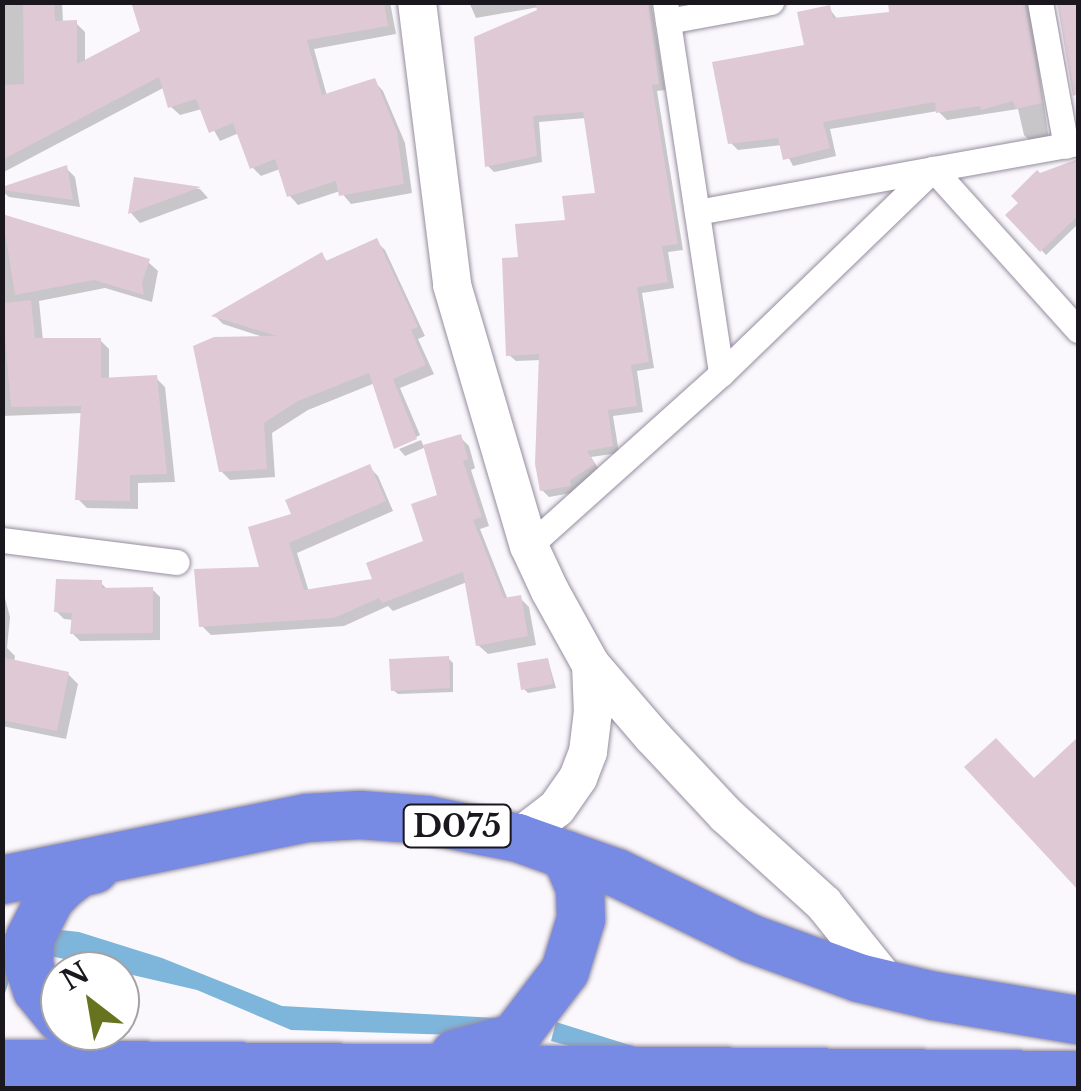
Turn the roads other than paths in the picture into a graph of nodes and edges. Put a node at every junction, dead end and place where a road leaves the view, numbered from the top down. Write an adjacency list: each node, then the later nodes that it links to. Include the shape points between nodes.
1 (417, 2): 11 (street, via 452,286)
2 (770, 2): 4 (street)
3 (1040, 2): 5 (street)
4 (666, 12): 7 (street)
5 (1072, 145): 6 (street)
6 (933, 169): 7 (street); 8 (street); 9 (street)
7 (697, 212): 9 (street)
8 (1078, 330)
9 (722, 374): 11 (street)
10 (2, 540): 12 (street)
11 (529, 546): 13 (street)
12 (177, 562)
13 (592, 665): 15 (street, via 593,714 578,778 557,808); 18 (street, via 726,815)
14 (248, 829): 15 (highway, D075, via 360,815); 17 (highway, D075); 19 (highway, via 79,873 50,899 30,938 29,966)
15 (518, 838): 16 (highway, D075)
16 (566, 855): 18 (highway, D075, via 794,957); 25 (highway, via 580,888 580,919 565,971 543,1006 514,1038)
17 (2, 880)
18 (906, 990): 20 (highway, D075); 21 (highway, D075)
19 (40, 995)
20 (1078, 1005)
21 (1078, 1020)
22 (140, 1047): 24 (highway)
23 (6, 1064): 24 (highway)
24 (224, 1064): 25 (highway)
25 (388, 1066): 26 (highway)
26 (932, 1075): 27 (highway); 28 (highway)
27 (1078, 1075)
28 (1030, 1088)

